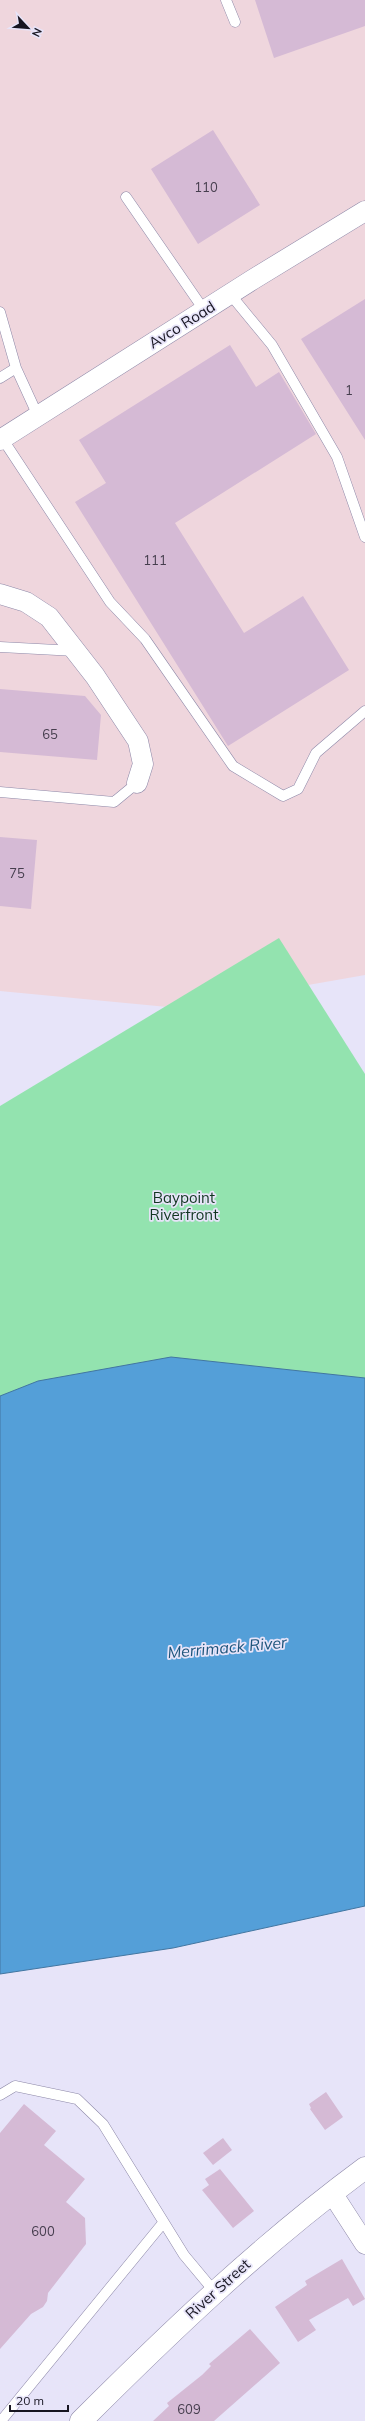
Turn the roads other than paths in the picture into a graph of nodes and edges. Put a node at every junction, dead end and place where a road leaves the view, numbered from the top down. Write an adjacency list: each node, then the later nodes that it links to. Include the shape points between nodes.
1 (226, 0): 2 (lane)
2 (235, 22)
3 (126, 197): 6 (lane)
4 (365, 211): 5 (street, Avco Road)
5 (230, 294): 6 (street, Avco Road); 12 (lane, via 272,345 337,457)
6 (204, 310): 10 (street, Avco Road)
7 (0, 312): 8 (lane)
8 (16, 368): 9 (lane); 10 (lane)
9 (0, 378)
10 (38, 416): 11 (street, Avco Road)
11 (1, 439): 16 (lane, via 110,602 145,639 233,766 283,796 298,789 316,753)
12 (365, 536)
13 (0, 594): 15 (street, via 26,602 49,617)
14 (0, 647): 15 (lane)
15 (76, 651): 17 (street, via 138,741 143,764)
16 (365, 711)
17 (137, 783): 18 (lane, via 114,802)
18 (0, 792)
19 (0, 2095): 22 (lane, via 15,2086 77,2099 102,2124)
20 (365, 2168): 21 (main road, River Street)
21 (332, 2193): 23 (street); 24 (main road, River Street, via 279,2234)
22 (163, 2223): 24 (lane, via 184,2255); 25 (lane)
23 (365, 2244)
24 (214, 2291): 26 (main road, River Street)
25 (0, 2421)
26 (80, 2421)

